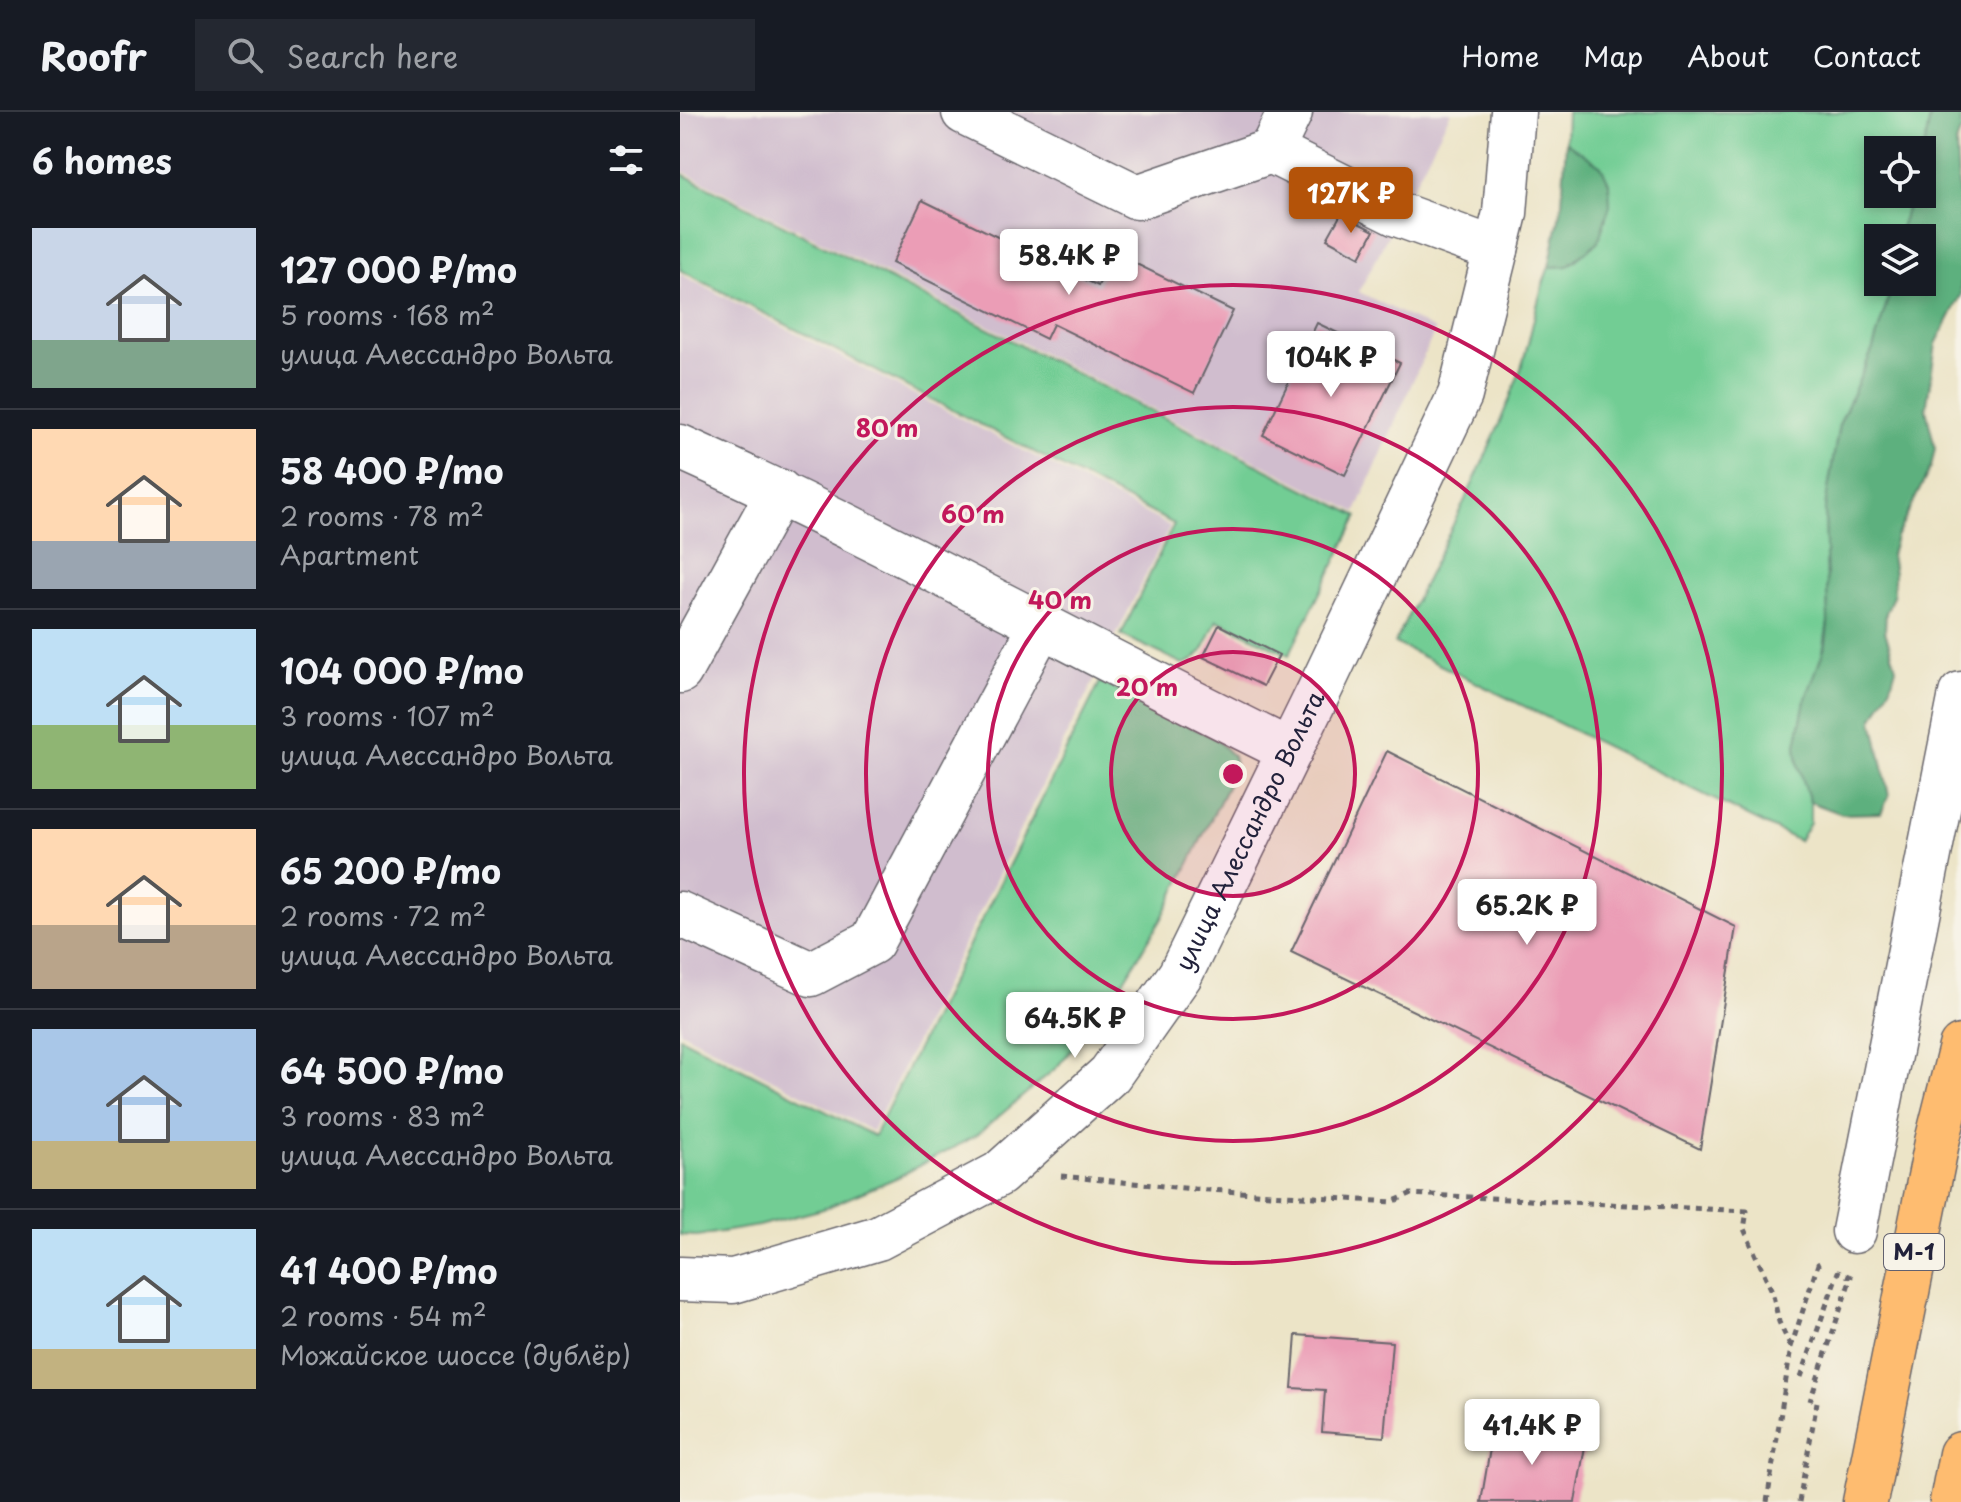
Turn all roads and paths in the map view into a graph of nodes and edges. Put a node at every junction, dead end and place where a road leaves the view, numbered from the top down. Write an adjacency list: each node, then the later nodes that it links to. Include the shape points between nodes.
1 (964, 112): 4 (street, via 1137,197)
2 (1290, 112): 4 (street)
3 (1513, 112): 5 (street, улица Алессандро Вольта, via 1505,213)
4 (1271, 151): 5 (street, via 1397,214)
5 (1496, 250): 11 (street, улица Алессандро Вольта, via 1460,395)
6 (680, 447): 7 (street)
7 (779, 491): 8 (street); 9 (street)
8 (1042, 624): 11 (street); 12 (street, via 872,942 811,974)
9 (680, 671)
10 (1961, 694): 15 (street)
11 (1290, 751): 16 (street, улица Алессандро Вольта, via 1180,975 1110,1074 999,1174 878,1238 733,1281)
12 (680, 914)
13 (1961, 1047): 22 (main road, М-1)
14 (1060, 1176): 17 (path, via 1392,1202 1410,1194 1747,1211 1744,1229)
15 (1854, 1231): 17 (path, via 1849,1246 1818,1264)
16 (680, 1279)
17 (1791, 1347): 20 (path)
18 (1801, 1377): 21 (path, via 1838,1272 1851,1277 1813,1402)
19 (1961, 1454): 23 (main road)
20 (1767, 1502)
21 (1799, 1502)
22 (1865, 1502)
23 (1952, 1502)

